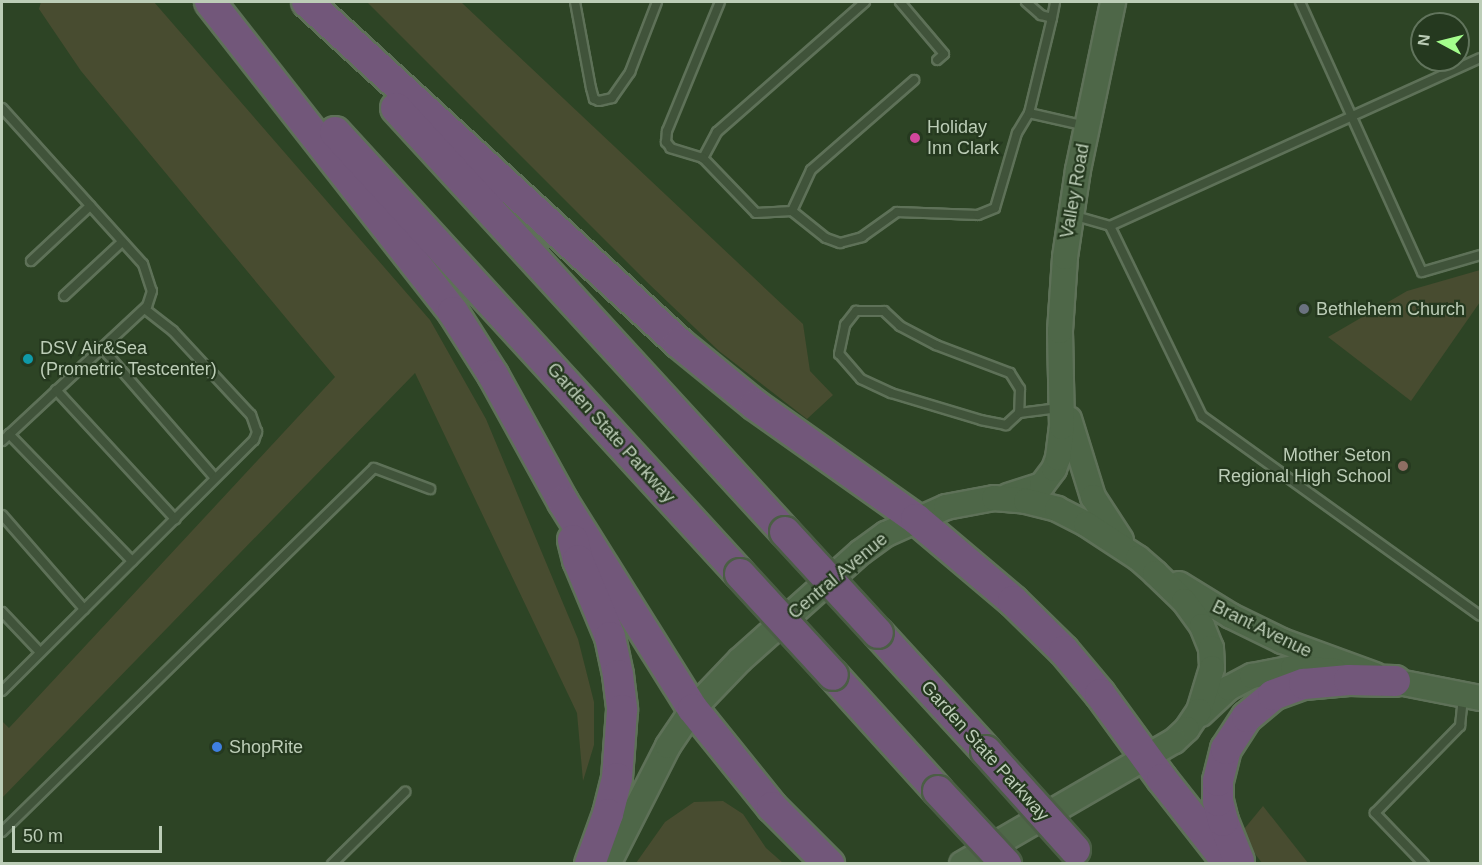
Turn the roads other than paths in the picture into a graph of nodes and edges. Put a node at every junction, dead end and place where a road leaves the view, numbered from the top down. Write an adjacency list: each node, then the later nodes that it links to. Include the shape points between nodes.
1 (210, 2): 42 (highway, via 453,312 493,375)
2 (216, 2): 66 (highway, Garden State Parkway, bridge)
3 (298, 2): 60 (highway, Garden State Parkway, bridge)
4 (307, 2): 45 (highway, via 679,344 762,410)
5 (575, 2): 6 (lane, via 594,99 605,101 612,98 630,72)
6 (657, 2)
7 (720, 2): 23 (lane, via 667,131 666,142 671,148)
8 (865, 2): 23 (lane, via 717,132)
9 (900, 2): 16 (lane, via 944,54)
10 (1026, 2): 14 (lane, via 1041,15)
11 (1055, 2): 14 (lane)
12 (1113, 2): 22 (main road, Valley Road)
13 (1300, 2): 20 (lane)
14 (1052, 18): 19 (lane)
15 (1480, 58): 20 (lane)
16 (937, 60)
17 (914, 80): 25 (lane, via 811,170)
18 (2, 108): 21 (lane)
19 (1029, 113): 22 (lane); 25 (lane, via 1017,133 995,208 978,215 897,212 861,237 840,243 826,238)
20 (1352, 116): 27 (lane); 29 (lane, via 1422,272)
21 (5, 117): 24 (lane)
22 (1087, 126): 26 (main road, Valley Road)
23 (703, 158): 25 (lane, via 756,213)
24 (90, 206): 28 (lane); 30 (lane)
25 (792, 211)
26 (1071, 214): 27 (lane); 35 (main road, Valley Road, via 1061,305)
27 (1110, 226): 50 (lane, via 1202,416)
28 (122, 242): 31 (lane); 32 (lane, via 142,264 150,282 151,299)
29 (1480, 255)
30 (31, 261)
31 (64, 296)
32 (144, 309): 33 (lane); 39 (lane, via 173,331 251,416 257,432 254,440)
33 (102, 348): 34 (lane); 39 (lane)
34 (57, 390): 37 (lane); 44 (lane)
35 (1062, 396): 36 (lane); 41 (main road, Valley Road, via 1058,458 1048,478 1033,490); 46 (main road, Valley Road, via 1094,497 1115,533)
36 (1019, 413): 36 (lane, via 1020,389 1010,373 936,345 900,326 884,311 856,311 845,326 839,354 861,380 891,393 1006,425)
37 (9, 434): 38 (lane); 47 (lane)
38 (2, 441)
39 (215, 478): 44 (lane)
40 (430, 489): 59 (lane, via 374,468)
41 (994, 498): 45 (main road, Central Avenue, via 962,502); 46 (main road, Central Avenue, via 1057,509)
42 (563, 502): 55 (highway); 62 (highway, via 578,560 610,637 621,694 617,778)
43 (2, 515): 48 (lane)
44 (175, 519): 47 (lane)
45 (916, 519): 55 (main road, Central Avenue, via 861,552 740,660); 57 (highway, via 1006,594 1064,651)
46 (1138, 558): 52 (main road, Brant Avenue, via 1204,601 1282,642); 56 (main road, Central Avenue, via 1195,615 1211,648 1207,690)
47 (132, 561): 48 (lane)
48 (84, 609): 51 (lane)
49 (2, 612): 51 (lane)
50 (1480, 616)
51 (40, 652): 53 (lane)
52 (1395, 681): 54 (main road, Brant Avenue); 56 (main road, Brant Avenue, via 1308,668 1265,672 1229,688); 68 (highway, via 1332,681 1293,687 1264,701 1238,727 1222,761 1217,792 1223,821)
53 (2, 691)
54 (1472, 696): 69 (lane, via 1460,726 1376,813)
55 (693, 709): 63 (main road, Central Avenue, via 668,746); 64 (highway, via 772,807)
56 (1187, 729): 57 (main road, Central Avenue)
57 (1147, 759): 65 (main road, Central Avenue); 67 (highway)
58 (405, 792): 61 (lane)
59 (2, 832)
60 (1082, 857)
61 (332, 864)
62 (591, 864)
63 (608, 864)
64 (829, 864)
65 (962, 864)
66 (1006, 864)
67 (1229, 864)
68 (1241, 864)
69 (1424, 864)

